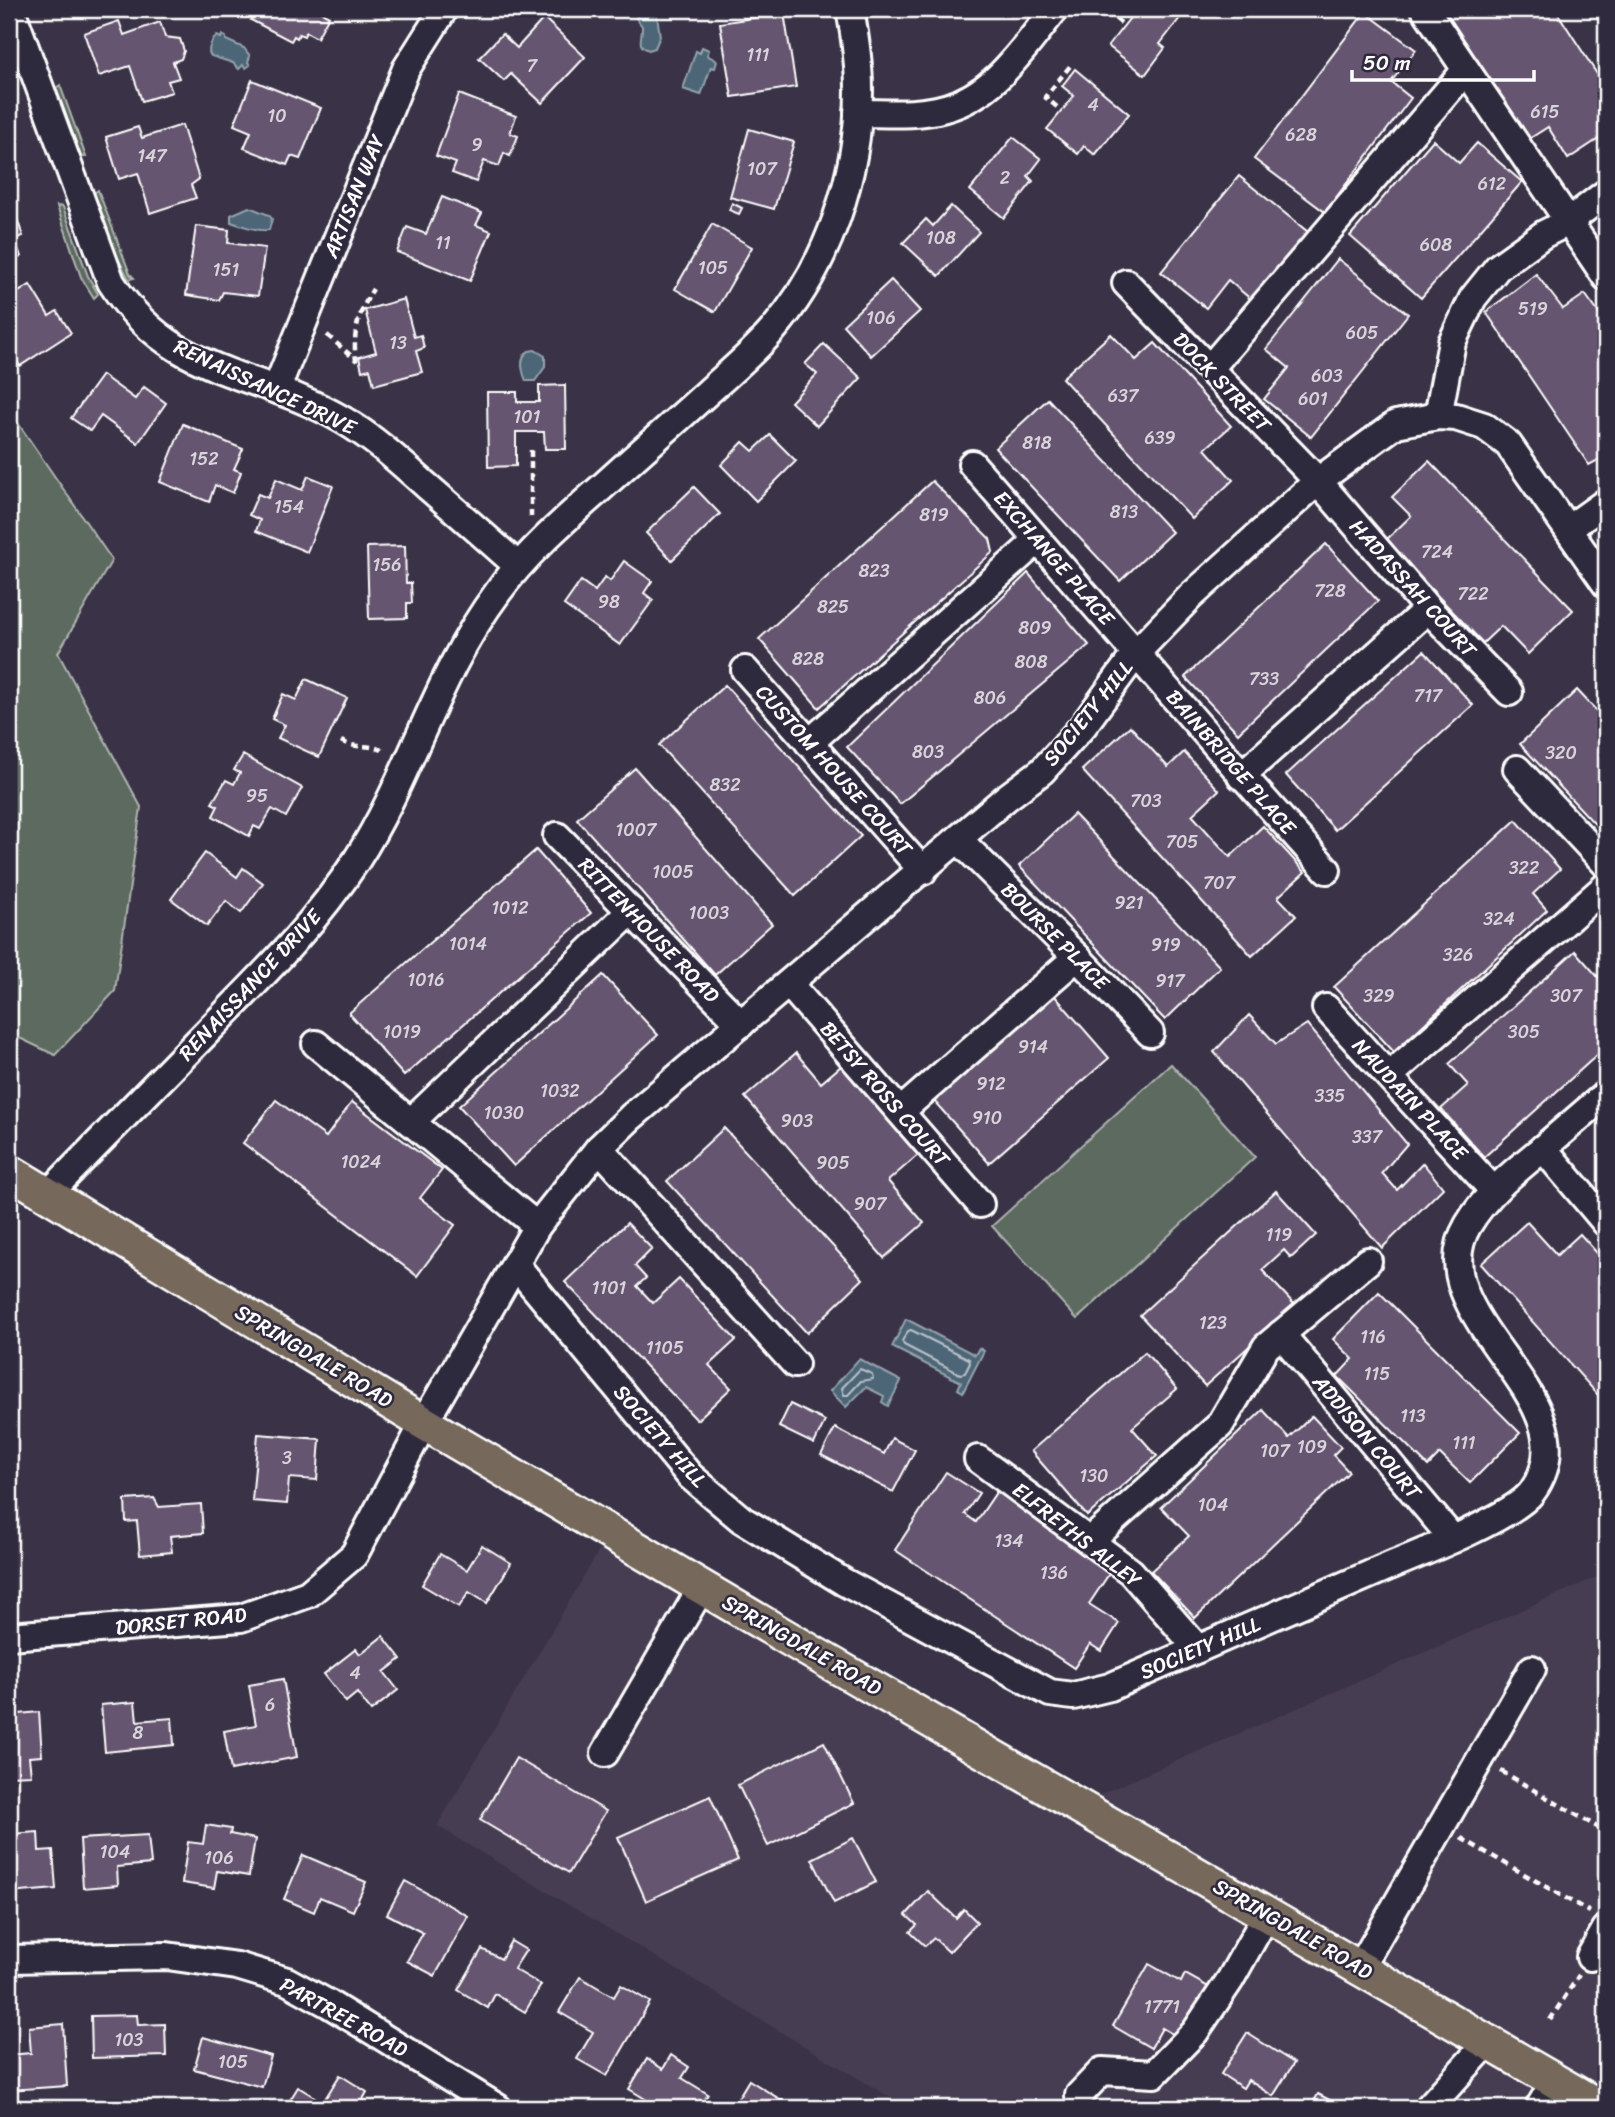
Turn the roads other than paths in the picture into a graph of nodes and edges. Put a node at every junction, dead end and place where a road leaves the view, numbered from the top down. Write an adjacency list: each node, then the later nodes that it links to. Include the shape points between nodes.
1 (11, 9): 13 (street, RENAISSANCE DRIVE, via 107,272 121,298 144,324 184,353)
2 (444, 9): 13 (street, ARTISAN WAY, via 406,69)
3 (850, 9): 7 (street, RENAISSANCE DRIVE, via 858,63)
4 (1055, 9): 7 (street, via 1007,68 977,94 928,111)
5 (1425, 9): 6 (street)
6 (1466, 70): 9 (street); 12 (street)
7 (858, 113): 20 (street, RENAISSANCE DRIVE, via 846,186 832,228 786,314 753,352)
8 (1606, 193): 9 (street)
9 (1568, 222): 10 (street); 14 (street, via 1498,267 1473,298 1452,342)
10 (1606, 277)
11 (1126, 284): 12 (street, DOCK STREET)
12 (1210, 368): 16 (street, DOCK STREET)
13 (276, 390): 20 (street, RENAISSANCE DRIVE, via 327,411 369,436)
14 (1438, 416): 16 (street, SOCIETY HILL, via 1396,424); 18 (street, SOCIETY HILL, via 1484,426 1508,444)
15 (972, 464): 19 (street, EXCHANGE PLACE)
16 (1318, 481): 22 (street, HADASSAH COURT); 23 (street, SOCIETY HILL, via 1190,597)
17 (1606, 502): 18 (street)
18 (1568, 529): 21 (street, SOCIETY HILL)
19 (1038, 540): 23 (street, EXCHANGE PLACE); 26 (street)
20 (518, 566): 50 (street, RENAISSANCE DRIVE, via 455,657 388,805 344,879 279,959)
21 (1606, 584)
22 (1429, 608): 25 (street, HADASSAH COURT); 28 (street)
23 (1137, 652): 28 (street, BAINBRIDGE PLACE); 30 (street, SOCIETY HILL, via 1083,726 1042,771)
24 (745, 670): 26 (street, CUSTOM HOUSE COURT)
25 (1509, 692)
26 (809, 743): 32 (street, CUSTOM HOUSE COURT)
27 (1517, 769): 31 (street)
28 (1241, 776): 33 (street, BAINBRIDGE PLACE)
29 (557, 836): 35 (street, RITTENHOUSE ROAD)
30 (958, 840): 32 (street, SOCIETY HILL); 36 (street, BOURSE PLACE)
31 (1606, 864)
32 (923, 870): 37 (street, SOCIETY HILL)
33 (1327, 870)
34 (1606, 886): 42 (street)
35 (631, 911): 39 (street, RITTENHOUSE ROAD); 45 (street)
36 (1077, 957): 40 (street, BOURSE PLACE); 44 (street)
37 (789, 984): 39 (street, SOCIETY HILL); 44 (street, BETSY ROSS COURT)
38 (1326, 1008): 42 (street, NAUDAIN PLACE)
39 (741, 1024): 46 (street, SOCIETY HILL)
40 (1150, 1033)
41 (316, 1044): 45 (street)
42 (1389, 1076): 49 (street, NAUDAIN PLACE)
43 (1606, 1094): 47 (street, SOCIETY HILL)
44 (901, 1111): 51 (street, BETSY ROSS COURT)
45 (411, 1122): 53 (street)
46 (599, 1148): 53 (street, SOCIETY HILL); 57 (street)
47 (1543, 1148): 49 (street, SOCIETY HILL); 52 (street)
48 (9, 1171): 50 (main road, SPRINGDALE ROAD)
49 (1493, 1190): 60 (street, SOCIETY HILL, via 1467,1226 1457,1263 1464,1294 1543,1419 1546,1464 1531,1494 1518,1506)
50 (48, 1194): 58 (main road, SPRINGDALE ROAD)
51 (980, 1204)
52 (1606, 1223)
53 (537, 1226): 55 (street, SOCIETY HILL)
54 (1368, 1261): 56 (street)
55 (515, 1264): 58 (street, SOCIETY HILL); 64 (street, SOCIETY HILL, via 690,1476 741,1519 844,1582 1050,1693 1073,1696 1110,1687)
56 (1282, 1334): 60 (street, ADDISON COURT); 61 (street, via 1266,1347 1220,1425)
57 (795, 1364)
58 (425, 1423): 62 (main road, SPRINGDALE ROAD); 63 (street, DORSET ROAD, via 354,1555 308,1594 241,1618)
59 (978, 1459): 61 (street, ELFRETHS ALLEY)
60 (1453, 1539): 64 (street, SOCIETY HILL)
61 (1090, 1541): 64 (street, ELFRETHS ALLEY, via 1131,1572)
62 (702, 1587): 66 (street); 67 (main road, SPRINGDALE ROAD)
63 (9, 1636)
64 (1198, 1649)
65 (1532, 1669): 71 (street)
66 (605, 1753)
67 (1267, 1914): 71 (main road, SPRINGDALE ROAD); 74 (street, via 1195,2032 1154,2074 1102,2071)
68 (1600, 1922): 69 (street)
69 (1590, 1957)
70 (9, 1959): 75 (street, PARTREE ROAD, via 167,1956 237,1966 287,1981)
71 (1360, 1968): 72 (main road, SPRINGDALE ROAD)
72 (1488, 2042): 73 (main road, SPRINGDALE ROAD); 76 (street)
73 (1547, 2094): 77 (main road, SPRINGDALE ROAD)
74 (1079, 2095)
75 (498, 2108)
76 (1428, 2108)
77 (1602, 2108)

